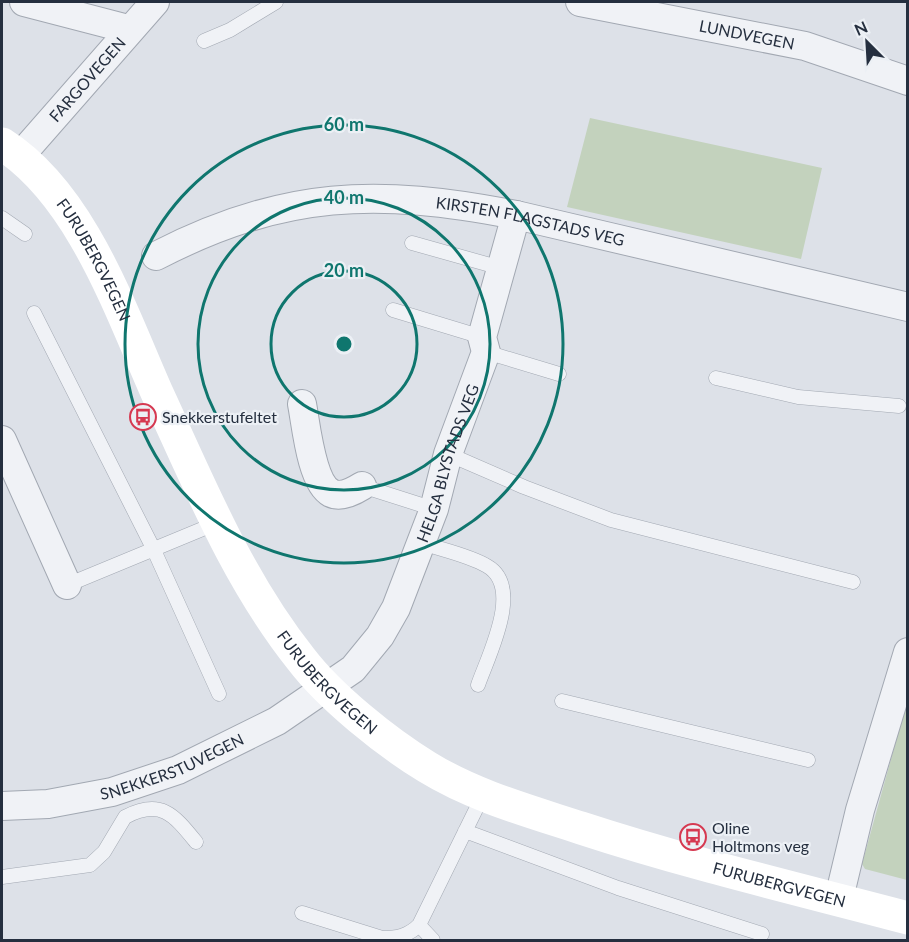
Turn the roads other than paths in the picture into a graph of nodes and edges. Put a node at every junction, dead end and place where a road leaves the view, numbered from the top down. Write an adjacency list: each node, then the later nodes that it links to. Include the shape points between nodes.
1 (24, 2): 5 (street)
2 (155, 2): 5 (street, FARGOVEGEN)
3 (276, 2): 6 (lane)
4 (580, 2): 7 (street, LUNDVEGEN, via 805,46)
5 (128, 29): 8 (street, FARGOVEGEN)
6 (204, 41)
7 (908, 81)
8 (11, 150): 27 (main road, FURUBERGVEGEN, via 53,192 99,263)
9 (516, 215): 13 (street, KIRSTEN FLAGSTADS VEG, via 410,198 345,198 246,217 202,232); 14 (street, HELGA BLYSTADS VEG); 15 (street, KIRSTEN FLAGSTADS VEG)
10 (2, 218): 11 (lane)
11 (25, 234)
12 (412, 243): 14 (lane)
13 (156, 256)
14 (501, 268): 18 (street, HELGA BLYSTADS VEG)
15 (908, 307)
16 (393, 310): 18 (lane)
17 (34, 313): 29 (lane)
18 (484, 345): 19 (lane); 24 (street, HELGA BLYSTADS VEG)
19 (559, 374)
20 (716, 378): 22 (lane, via 798,397)
21 (302, 404): 25 (street, via 309,445 323,485 331,493 343,494)
22 (899, 406)
23 (2, 440): 31 (street)
24 (448, 454): 26 (street, HELGA BLYSTADS VEG); 30 (lane, via 611,520)
25 (362, 486): 26 (lane)
26 (434, 509): 28 (street, HELGA BLYSTADS VEG)
27 (217, 523): 29 (lane); 34 (main road, FURUBERGVEGEN, via 279,631 303,663)
28 (422, 543): 33 (lane, via 488,566 502,586 504,608); 34 (street, HELGA BLYSTADS VEG, via 396,608 380,636 353,669)
29 (153, 548): 31 (lane); 35 (lane)
30 (853, 582)
31 (67, 585)
32 (908, 652): 43 (street, via 860,810)
33 (478, 685)
34 (329, 687): 38 (main road, FURUBERGVEGEN, via 363,720 418,761); 39 (street, SNEKKERSTUVEGEN, via 256,732 178,770 112,792 48,804)
35 (219, 694)
36 (562, 701): 37 (lane)
37 (808, 760)
38 (483, 795): 40 (lane); 43 (main road, FURUBERGVEGEN, via 634,846 728,873)
39 (2, 806)
40 (465, 831): 46 (lane); 47 (lane, via 618,888)
41 (196, 842): 42 (lane, via 173,816 153,808 122,820 104,852 90,865)
42 (2, 877)
43 (839, 898): 45 (main road, FURUBERGVEGEN)
44 (302, 913): 46 (lane, via 382,938 405,935)
45 (908, 918)
46 (419, 925): 48 (lane)
47 (762, 934)
48 (433, 940)

